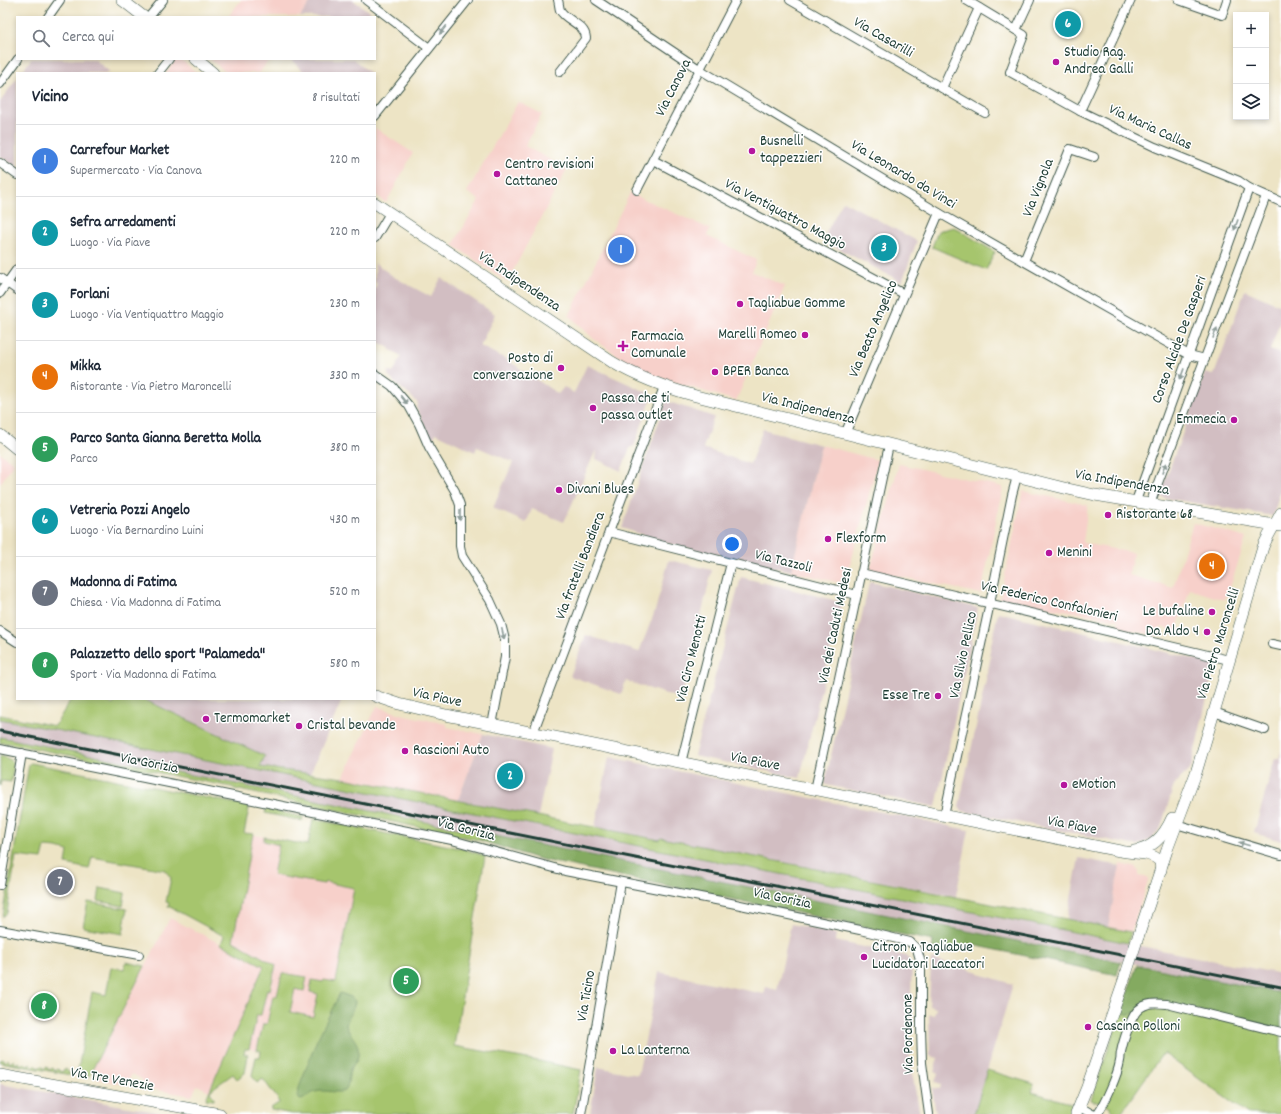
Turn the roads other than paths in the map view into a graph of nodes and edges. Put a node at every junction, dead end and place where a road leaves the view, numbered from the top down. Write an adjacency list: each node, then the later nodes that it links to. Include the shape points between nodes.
1 (60, 0): 16 (street)
2 (122, 0): 17 (street)
3 (163, 0): 18 (street)
4 (366, 0): 20 (street)
5 (468, 0): 20 (street, one-way to 20)
6 (558, 0): 27 (street, via 565,16 582,29 586,38)
7 (596, 0): 24 (street, Via Leonardo da Vinci)
8 (736, 0): 24 (street, Via Canova)
9 (790, 0): 29 (street, Via Casarilli)
10 (966, 0): 15 (street)
11 (1030, 0): 19 (street)
12 (1131, 0): 30 (street)
13 (1179, 0): 14 (street, via 1222,15)
14 (1227, 0)
15 (979, 8): 19 (street); 29 (street)
16 (49, 16)
17 (143, 16)
18 (150, 16)
19 (1016, 30): 30 (street, Via Maria Callas, via 1024,35 1010,72)
20 (429, 48): 32 (street)
21 (17, 60): 28 (street)
22 (168, 60): 25 (street)
23 (197, 60): 26 (street)
24 (699, 69): 34 (street, Via Canova); 43 (street, Via Leonardo da Vinci)
25 (159, 72)
26 (212, 72)
27 (560, 72)
28 (0, 84)
29 (942, 88): 31 (street, Via Casarilli)
30 (1080, 111): 37 (street, Via Maria Callas, via 1155,147 1239,181)
31 (985, 113)
32 (376, 115)
33 (1094, 157): 45 (street, Via Vignola, via 1070,148)
34 (653, 160): 38 (street, Via Canova); 50 (street, Via Ventiquattro Maggio)
35 (0, 163): 36 (street)
36 (16, 174)
37 (1249, 188): 39 (street, Via Maria Callas); 51 (street, Corso Alcide De Gasperi, one-way to 51)
38 (637, 190)
39 (1266, 196): 40 (street, Via Maria Callas); 52 (street, Corso Alcide De Gasperi, one-way to 39)
40 (1281, 202)
41 (376, 204): 42 (street, Via Indipendenza)
42 (390, 213): 44 (street); 54 (street, Via Indipendenza, via 612,362)
43 (939, 213): 45 (street, Via Leonardo da Vinci); 50 (street, Via Beato Angelico)
44 (376, 236)
45 (1024, 261): 51 (street, Via Leonardo da Vinci)
46 (16, 270): 47 (street)
47 (3, 281): 48 (street); 49 (street)
48 (16, 289)
49 (0, 293)
50 (904, 294): 55 (street, Via Beato Angelico)
51 (1189, 355): 52 (street, Via Leonardo da Vinci); 60 (street, Corso Alcide De Gasperi, one-way to 60)
52 (1205, 359): 61 (street, Corso Alcide De Gasperi, one-way to 52)
53 (376, 375): 76 (street, one-way to 76, via 392,386 410,406 431,450 455,491 460,505 462,556 490,600 501,624 505,640 505,657)
54 (664, 387): 55 (street, Via Indipendenza); 64 (street, Via fratelli Bandiera)
55 (845, 434): 57 (street, Via Indipendenza)
56 (0, 435): 58 (street)
57 (889, 445): 59 (street, Via Indipendenza); 66 (street, Via dei Caduti Medesi)
58 (16, 448)
59 (1017, 476): 60 (street, Via Indipendenza); 68 (street, Via Silvio Pellico)
60 (1136, 502): 61 (street, Via Indipendenza)
61 (1150, 504): 63 (street, Via Indipendenza)
62 (1281, 513): 63 (street, Via Pietro Maroncelli)
63 (1278, 525): 73 (street, Via Pietro Maroncelli, via 1267,536 1263,547)
64 (609, 532): 65 (street, Via Tazzoli); 78 (street, Via fratelli Bandiera)
65 (731, 563): 67 (street, Via Tazzoli); 81 (street, Via Ciro Menotti)
66 (861, 573): 67 (street, Via dei Caduti Medesi); 68 (street, Via Federico Confalonieri)
67 (857, 595): 83 (street, Via dei Caduti Medesi)
68 (990, 603): 73 (street, Via Federico Confalonieri); 84 (street, Via Silvio Pellico)
69 (0, 631): 70 (street)
70 (16, 641)
71 (1272, 644): 72 (street)
72 (1281, 646)
73 (1229, 660): 75 (street, Via Pietro Maroncelli)
74 (376, 696): 76 (street, Via Piave, via 414,708)
75 (1214, 712): 77 (street); 82 (street, Via Pietro Maroncelli)
76 (492, 725): 78 (street, Via Piave)
77 (1265, 730)
78 (533, 733): 81 (street, Via Piave)
79 (0, 749): 80 (street, Via Gorizia)
80 (22, 754): 89 (street, Via Gorizia, via 452,840 546,866); 91 (street)
81 (681, 763): 83 (street, Via Piave)
82 (1196, 773): 85 (street, Via Pietro Maroncelli); 86 (street, Via Pietro Maroncelli, via 1180,798 1166,831 1159,839 1142,849)
83 (815, 790): 84 (street, Via Piave)
84 (944, 816): 86 (street, Via Piave)
85 (1176, 824): 87 (street, one-way to 85); 88 (street, Via Pietro Maroncelli)
86 (1125, 852): 88 (street, via 1155,857 1160,861); 90 (street, via 1140,856 1150,863 1156,870)
87 (1281, 855)
88 (1161, 870): 90 (street, Via Pietro Maroncelli)
89 (621, 882): 93 (street, Via Gorizia, via 900,939 914,945); 99 (street, Via Ticino)
90 (1156, 884): 97 (street, Via Pietro Maroncelli, bridge)
91 (0, 885)
92 (0, 930): 94 (street)
93 (919, 953): 100 (street, Via Pordenone, via 922,970 922,1063)
94 (139, 955)
95 (1281, 1032): 102 (street, via 1167,1004 1154,1003 1142,1007 1132,1019 1120,1062 1104,1104)
96 (0, 1075): 98 (street, Via Tre Venezie)
97 (1078, 1110): 101 (street)
98 (220, 1114)
99 (581, 1114)
100 (929, 1114)
101 (1092, 1114)
102 (1097, 1114)

